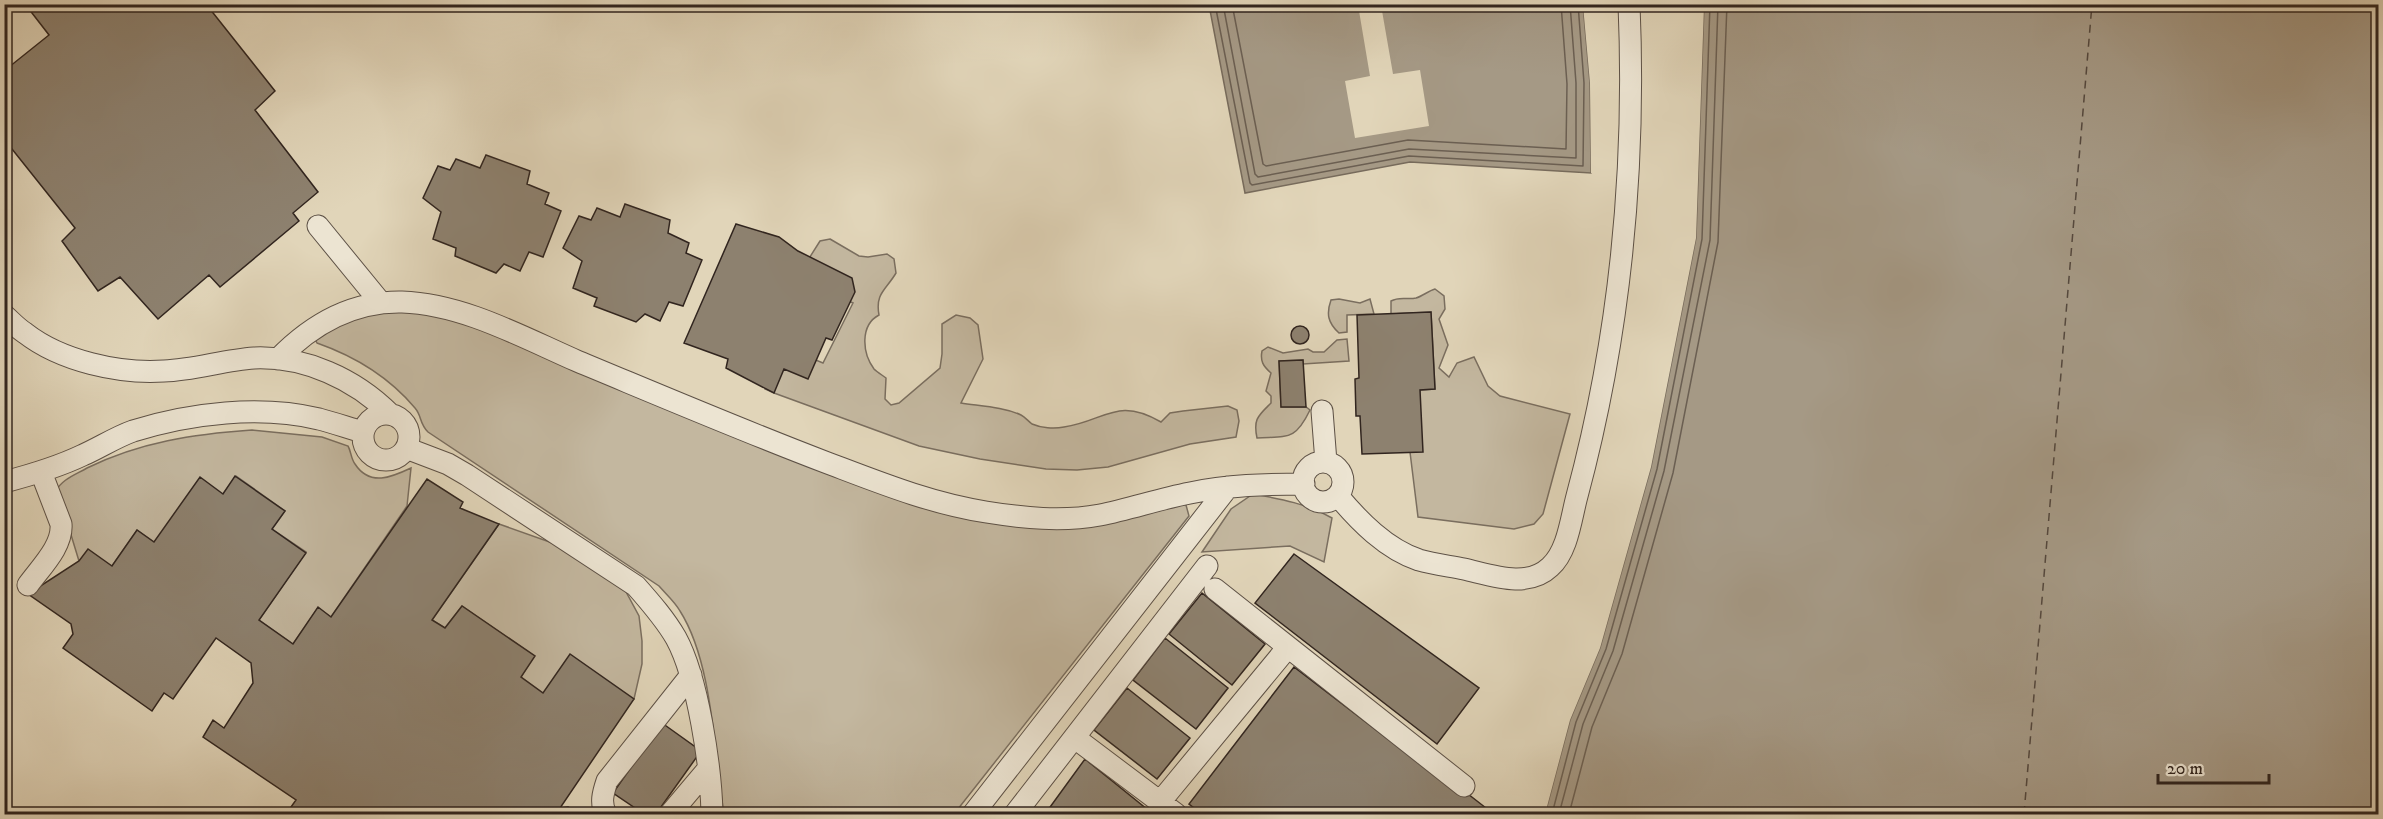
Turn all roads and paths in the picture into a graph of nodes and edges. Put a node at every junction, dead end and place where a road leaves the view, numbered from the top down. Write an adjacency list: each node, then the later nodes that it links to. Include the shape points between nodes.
1 (1629, 4): 15 (lane, via 1629,169 1616,307 1588,454 1558,559 1529,579 1508,579 1419,559 1374,533)
2 (318, 226): 3 (lane)
3 (381, 303): 5 (lane, via 330,318 297,339); 14 (lane, via 418,303 468,315 745,432 922,499 956,507 1074,518)
4 (4, 315): 5 (lane, via 41,344 78,359 121,369 166,371 255,358)
5 (278, 359): 7 (lane, via 332,374 364,391)
6 (1322, 411): 10 (lane)
7 (390, 414): 8 (lane, via 370,420); 9 (lane, via 407,427)
8 (363, 432): 9 (lane, via 365,447 375,457 388,460); 11 (lane, via 317,419 270,413 223,414 176,420 131,432)
9 (406, 448): 20 (lane, via 467,475 636,586 676,639)
10 (1326, 462): 13 (lane, via 1309,468); 15 (lane, via 1341,473)
11 (41, 472): 12 (lane); 17 (lane, via 62,531)
12 (4, 482)
13 (1304, 484): 14 (lane); 15 (lane, via 1313,499 1324,502)
14 (1228, 487): 28 (lane)
15 (1338, 496)
16 (1207, 566): 21 (lane)
17 (28, 585)
18 (1215, 590): 19 (lane)
19 (1287, 647): 23 (lane); 24 (lane)
20 (691, 675): 22 (lane); 25 (lane, via 607,782 602,795)
21 (1075, 738): 24 (lane); 29 (lane)
22 (708, 770): 26 (lane); 27 (lane)
23 (1464, 786)
24 (1168, 808)
25 (606, 814)
26 (670, 814)
27 (712, 814)
28 (973, 814)
29 (1016, 814)

